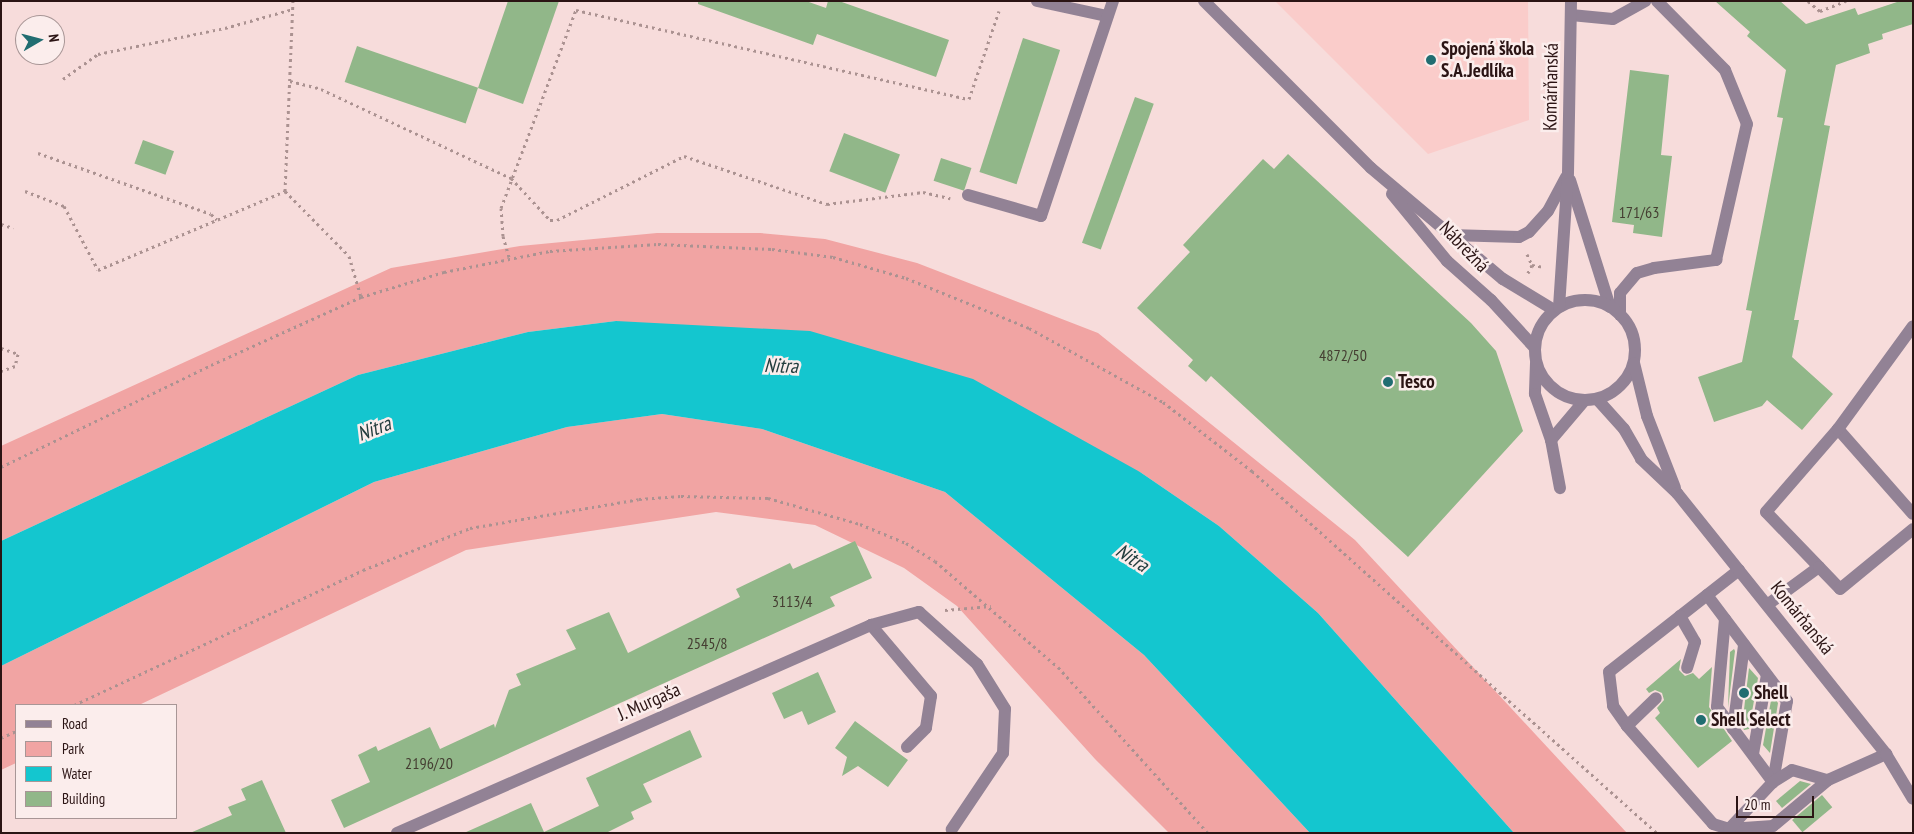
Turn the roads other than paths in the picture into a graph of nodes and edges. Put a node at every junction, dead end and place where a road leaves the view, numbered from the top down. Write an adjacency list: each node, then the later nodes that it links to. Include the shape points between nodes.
1 (1037, 1): 8 (street)
2 (1113, 1): 8 (street)
3 (1204, 1): 9 (street, Nábrežná)
4 (1571, 1): 7 (street, Komárňanská)
5 (1645, 1): 7 (street, via 1613,19)
6 (1657, 1): 14 (street, via 1725,70 1747,124 1716,260 1637,273 1625,284)
7 (1571, 14): 10 (street, Komárňanská)
8 (1107, 16): 11 (street, via 1041,216)
9 (1371, 168): 12 (street, Nábrežná); 16 (street, Nábrežná, via 1447,261 1491,300)
10 (1568, 172): 12 (street, via 1548,211 1520,237); 13 (street, Komárňanská); 14 (street, Komárňanská)
11 (968, 195)
12 (1450, 235): 13 (street, Nábrežná, via 1503,279)
13 (1557, 309): 14 (street, via 1584,300); 16 (street, via 1541,327)
14 (1615, 311): 18 (street, Komárňanská, via 1633,337)
15 (1913, 326): 21 (street)
16 (1535, 348): 17 (street)
17 (1536, 363): 20 (street, via 1554,390 1568,398); 22 (street, via 1535,394)
18 (1634, 363): 19 (street, via 1620,386); 24 (street, Komárňanská, via 1647,416)
19 (1597, 399): 20 (street); 24 (street, Komárňanská, via 1624,429 1642,459)
20 (1584, 401): 22 (street)
21 (1838, 429): 25 (street); 27 (street, via 1766,512)
22 (1551, 440): 23 (street)
23 (1560, 488)
24 (1677, 493): 28 (street, Komárňanská)
25 (1913, 514)
26 (1913, 530): 27 (street, via 1840,589)
27 (1819, 567): 30 (street)
28 (1739, 570): 29 (street); 30 (street, Komárňanská)
29 (1707, 595): 31 (street); 32 (street)
30 (1768, 605): 42 (street, Komárňanská)
31 (1680, 616): 35 (street, via 1695,642); 38 (street, via 1609,672 1613,706)
32 (1725, 619): 34 (street); 39 (street, via 1717,707)
33 (871, 625): 40 (street, via 931,696 926,728); 48 (street, J. Murgaša, via 919,612 977,664 1005,710 1003,753); 50 (street, J. Murgaša)
34 (1744, 644): 36 (street); 39 (street)
35 (1687, 668)
36 (1767, 675): 41 (street); 46 (street, via 1786,701)
37 (1656, 698): 38 (street)
38 (1628, 726): 49 (street, via 1713,824)
39 (1734, 729): 41 (street)
40 (907, 747)
41 (1753, 754): 46 (street)
42 (1886, 754): 43 (street, Komárňanská); 45 (street)
43 (1897, 768): 44 (street); 47 (street)
44 (1913, 778)
45 (1828, 780): 46 (street, via 1792,770); 49 (street, via 1773,826)
46 (1773, 782): 49 (street)
47 (1913, 798)
48 (952, 829)
49 (1729, 829)
50 (397, 833)

